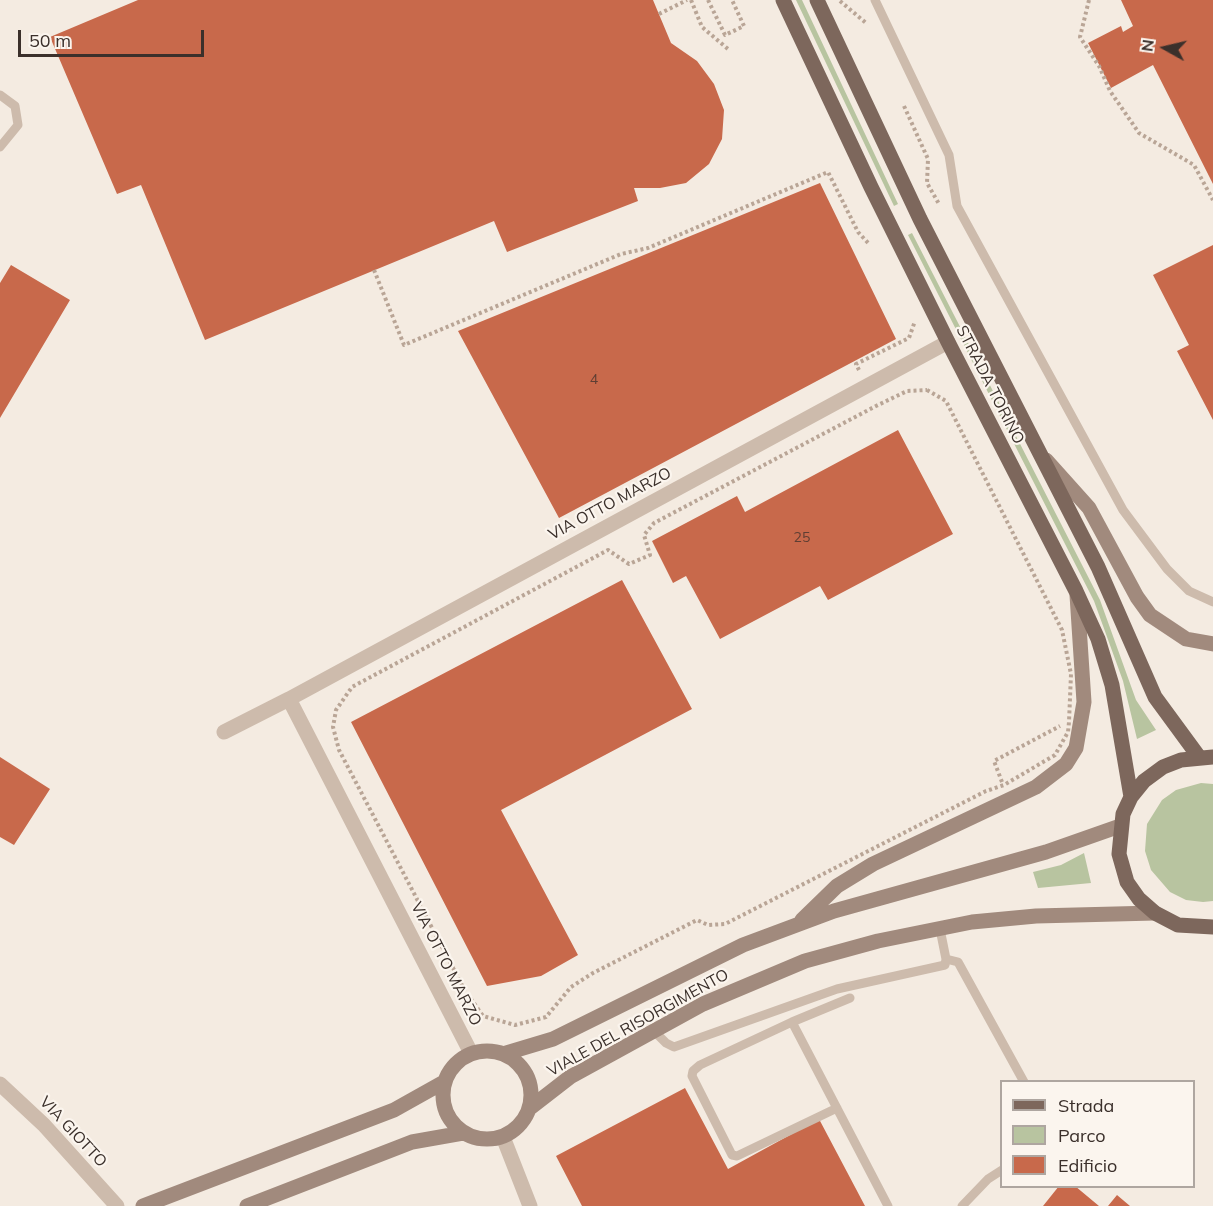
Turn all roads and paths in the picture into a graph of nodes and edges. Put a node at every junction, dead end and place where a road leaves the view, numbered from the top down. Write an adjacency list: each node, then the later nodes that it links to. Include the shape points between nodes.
1 (689, 0): 8 (path); 9 (path, via 702,27)
2 (708, 0): 3 (path, via 725,35 744,26)
3 (732, 0)
4 (783, 0): 15 (main road, STRADA TORINO)
5 (817, 0): 17 (main road, STRADA TORINO, via 920,219)
6 (875, 0): 19 (lane, via 948,155 957,206 1123,510 1167,570 1189,591)
7 (1089, 0): 12 (path, via 1080,37 1110,91 1138,133 1194,165)
8 (659, 14)
9 (728, 49)
10 (0, 95): 11 (lane, via 15,106 18,125)
11 (0, 147)
12 (1213, 200)
13 (869, 244): 14 (path, via 858,232 828,172 404,345)
14 (374, 270)
15 (948, 342): 18 (main road, STRADA TORINO); 21 (street, VIA OTTO MARZO)
16 (876, 406): 16 (path, via 907,391 927,390 946,401 1062,630 1071,674 1069,722 994,761 1004,785 725,924 708,925 697,920 578,982 546,1017 515,1025 483,1016 464,989 339,750 333,727 336,710 352,687 608,550 629,564 650,555 644,535 654,523)
17 (1043, 457): 20 (street, via 1089,508 1150,615 1186,639); 23 (main road, STRADA TORINO, via 1098,567 1155,697)
18 (1076, 591): 24 (main road, STRADA TORINO, via 1098,639 1112,685); 27 (street, via 1084,702 1076,748 1066,764 1036,787 873,864 837,886)
19 (1213, 603)
20 (1213, 644)
21 (290, 699): 22 (street, VIA OTTO MARZO); 34 (street, VIA OTTO MARZO)
22 (224, 732)
23 (1206, 757): 24 (main road, via 1163,767)
24 (1131, 797): 25 (main road)
25 (1120, 826): 26 (main road, via 1119,854 1127,882); 27 (street, VIALE DEL RISORGIMENTO, via 1046,852 834,911)
26 (1155, 913): 28 (street, VIALE DEL RISORGIMENTO, via 1036,916); 29 (main road, via 1178,925)
27 (798, 925): 35 (street, VIALE DEL RISORGIMENTO, via 743,945 553,1039)
28 (940, 929): 30 (lane); 33 (street, VIALE DEL RISORGIMENTO, via 805,961 703,1004)
29 (1210, 931)
30 (946, 958): 33 (lane, via 945,965 837,988 674,1047); 36 (lane, via 958,962)
31 (850, 998): 32 (lane)
32 (792, 1022): 40 (lane); 40 (lane, via 700,1065 693,1071 692,1081 732,1155 738,1156)
33 (654, 1031): 39 (street, VIALE DEL RISORGIMENTO, via 570,1077)
34 (471, 1053): 35 (street); 37 (street, via 459,1060)
35 (503, 1054): 39 (street, via 523,1070 531,1095)
36 (1022, 1080)
37 (444, 1082): 41 (street, via 445,1111); 45 (street, via 394,1110)
38 (0, 1084): 44 (street, VIA GIOTTO, via 44,1125)
39 (530, 1108): 42 (street, via 524,1120)
40 (837, 1108): 48 (lane)
41 (463, 1133): 42 (street, via 475,1139); 46 (street, via 412,1142)
42 (502, 1137): 47 (street)
43 (1000, 1171): 49 (lane)
44 (117, 1206)
45 (143, 1206)
46 (247, 1206)
47 (530, 1206)
48 (888, 1206)
49 (962, 1206)

